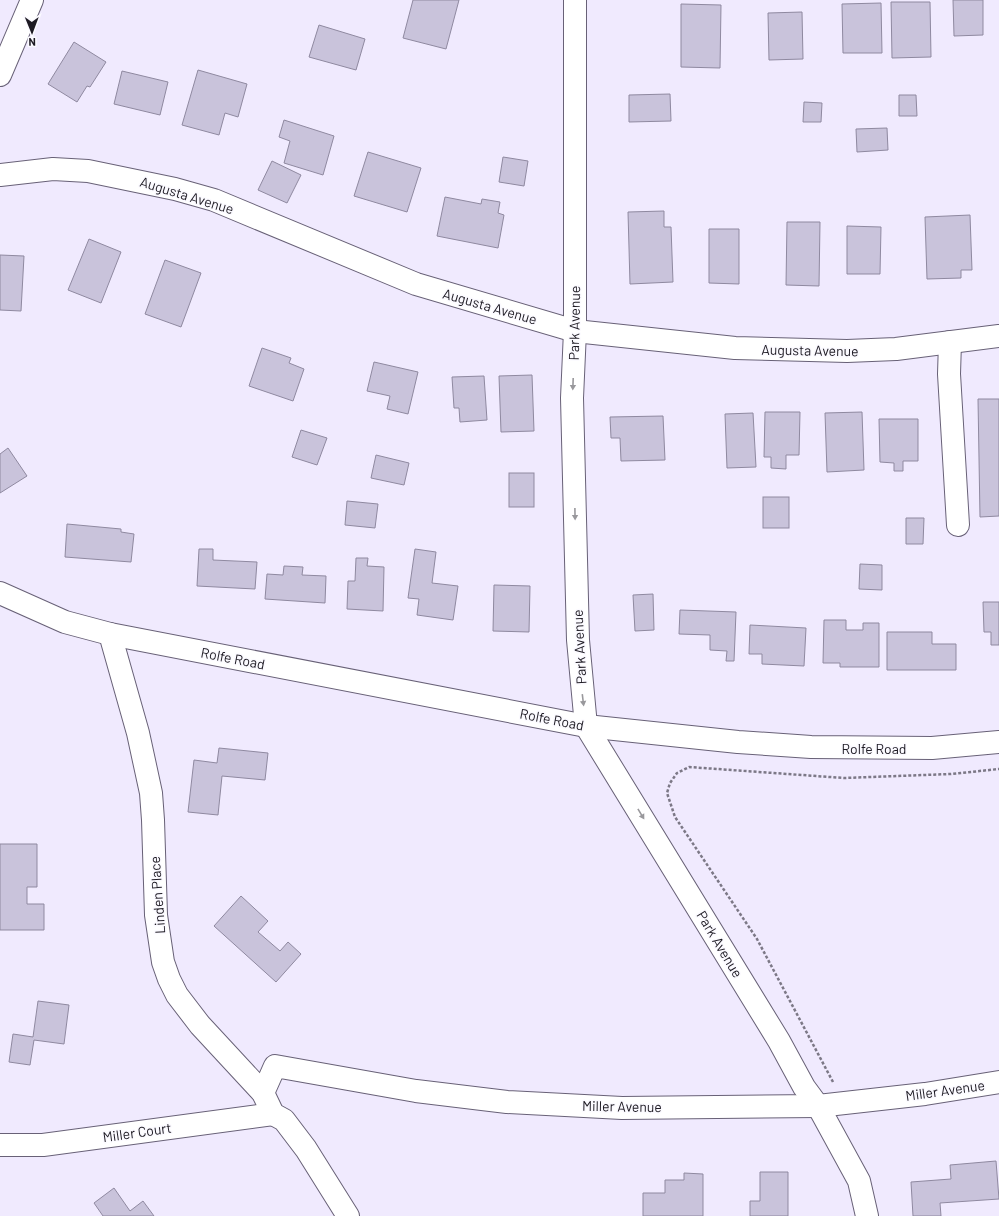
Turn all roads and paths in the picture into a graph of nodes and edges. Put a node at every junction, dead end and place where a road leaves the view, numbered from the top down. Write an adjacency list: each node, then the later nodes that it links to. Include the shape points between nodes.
1 (32, 0): 3 (street)
2 (574, 0): 5 (street, Park Avenue)
3 (0, 75)
4 (0, 175): 5 (street, Augusta Avenue, via 53,169 88,171 175,188 214,200 416,284)
5 (575, 331): 7 (street, Augusta Avenue, via 780,350 896,349); 11 (street, Park Avenue, one-way to 11, via 572,398 578,640)
6 (999, 336): 7 (street, Augusta Avenue)
7 (950, 342): 8 (street)
8 (958, 525)
9 (0, 593): 10 (street, via 65,622)
10 (110, 634): 11 (street, Rolfe Road); 16 (street, Linden Place, via 138,733 151,793 156,915 163,962 177,995)
11 (586, 726): 12 (street, Rolfe Road, via 811,747 932,748); 17 (street, Park Avenue, one-way to 17, via 779,1041 804,1088)
12 (999, 742)
13 (999, 769): 15 (path, via 952,774 844,778 689,767 677,773 670,783 667,793 675,817 757,939)
14 (999, 1082): 17 (street, Miller Avenue, via 925,1094)
15 (834, 1084)
16 (262, 1092): 17 (street, Miller Avenue, via 275,1066 416,1091 508,1102 622,1108); 18 (street, Linden Place)
17 (818, 1106): 21 (street, Park Avenue, via 859,1181)
18 (273, 1114): 19 (street, Miller Court, via 43,1145); 20 (street, Linden Place, via 284,1120 302,1143)
19 (0, 1145)
20 (348, 1216)
21 (867, 1216)

